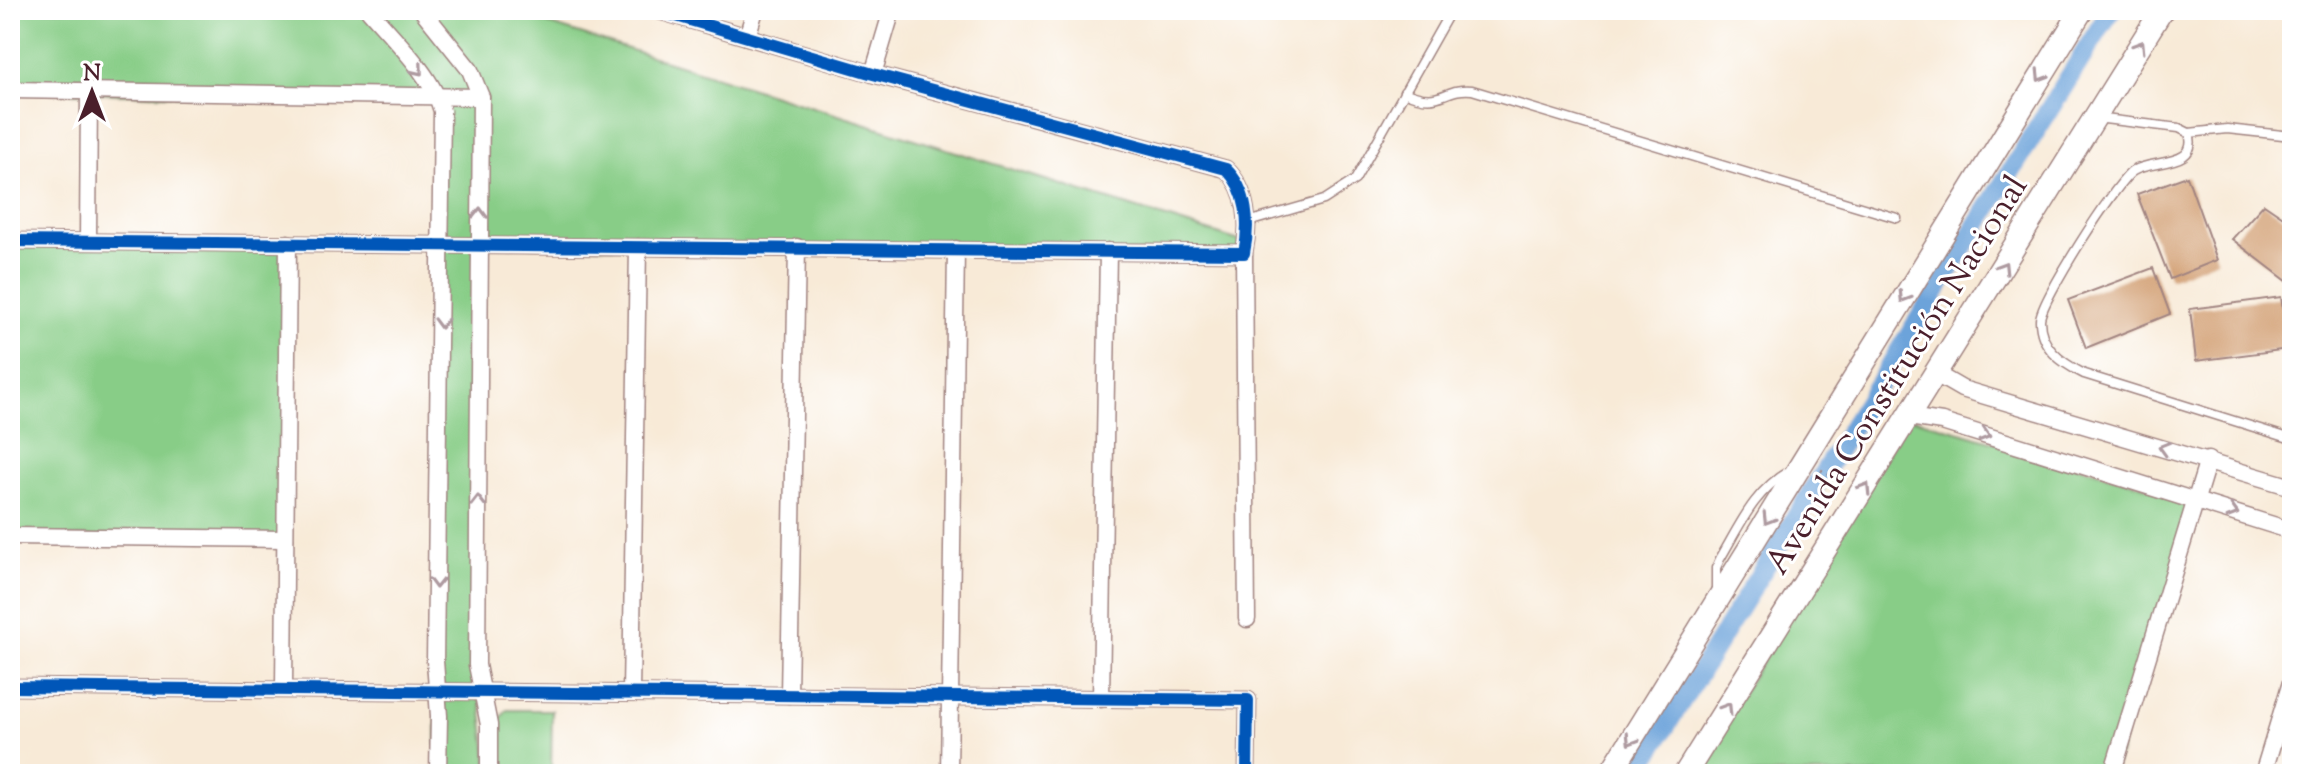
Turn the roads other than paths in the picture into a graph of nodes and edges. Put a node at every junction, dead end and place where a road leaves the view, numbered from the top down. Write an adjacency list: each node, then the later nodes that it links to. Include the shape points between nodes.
1 (369, 10): 15 (street, one-way to 15)
2 (422, 10): 14 (street, via 470,70)
3 (656, 10): 9 (street)
4 (755, 10): 9 (street)
5 (892, 10): 10 (street)
6 (1451, 10): 13 (lane)
7 (2082, 10): 54 (main road, Avenida Constitución Nacional, one-way to 54)
8 (2162, 10): 16 (main road, Avenida Constitución Nacional, one-way to 8)
9 (747, 37): 10 (street)
10 (873, 74): 20 (street, via 1226,169 1238,180)
11 (10, 90): 12 (street)
12 (89, 91): 15 (street); 22 (street)
13 (1404, 92): 19 (lane, via 1434,99 1472,90); 20 (lane, via 1355,180 1324,200)
14 (481, 97): 15 (street); 25 (street, one-way to 14)
15 (438, 98): 24 (street)
16 (2095, 118): 17 (lane, via 2153,123); 31 (main road, Avenida Constitución Nacional, one-way to 16)
17 (2189, 133): 18 (lane, via 2227,129); 33 (lane, via 2190,151 2182,159 2135,170 2121,182 2042,309 2041,331 2057,358 2084,374)
18 (2292, 136)
19 (1897, 218)
20 (1248, 222): 30 (street)
21 (10, 241): 22 (street)
22 (88, 241): 23 (street)
23 (288, 243): 24 (street); 39 (street)
24 (442, 245): 25 (street); 44 (street, one-way to 44)
25 (479, 245): 26 (street); 45 (street, one-way to 25, via 477,665)
26 (638, 247): 27 (street); 46 (street)
27 (797, 247): 28 (street); 47 (street)
28 (956, 249): 29 (street); 48 (street)
29 (1108, 251): 30 (street); 49 (street)
30 (1244, 253): 40 (street)
31 (1936, 374): 32 (main road, Avenida Constitución Nacional); 34 (street, one-way to 31, via 1962,389)
32 (1909, 417): 36 (street, one-way to 36, via 1942,422); 55 (main road, Avenida Constitución Nacional, one-way to 32)
33 (2292, 439)
34 (2208, 460): 35 (street); 36 (street)
35 (2292, 487)
36 (2196, 501): 37 (street, one-way to 37); 56 (street)
37 (2292, 531)
38 (10, 536): 39 (street)
39 (285, 539): 43 (street)
40 (1247, 619)
41 (2292, 679): 57 (street)
42 (10, 687): 43 (street)
43 (284, 688): 44 (street)
44 (437, 690): 45 (street); 50 (street)
45 (482, 692): 46 (street); 51 (street, via 489,725)
46 (631, 693): 47 (street)
47 (789, 695): 48 (street)
48 (952, 697): 49 (street); 52 (street)
49 (1101, 699): 53 (street, via 1248,700)
50 (438, 774)
51 (489, 774)
52 (949, 774)
53 (1247, 774)
54 (1610, 774)
55 (1685, 774)
56 (2112, 774)
57 (2263, 774)

